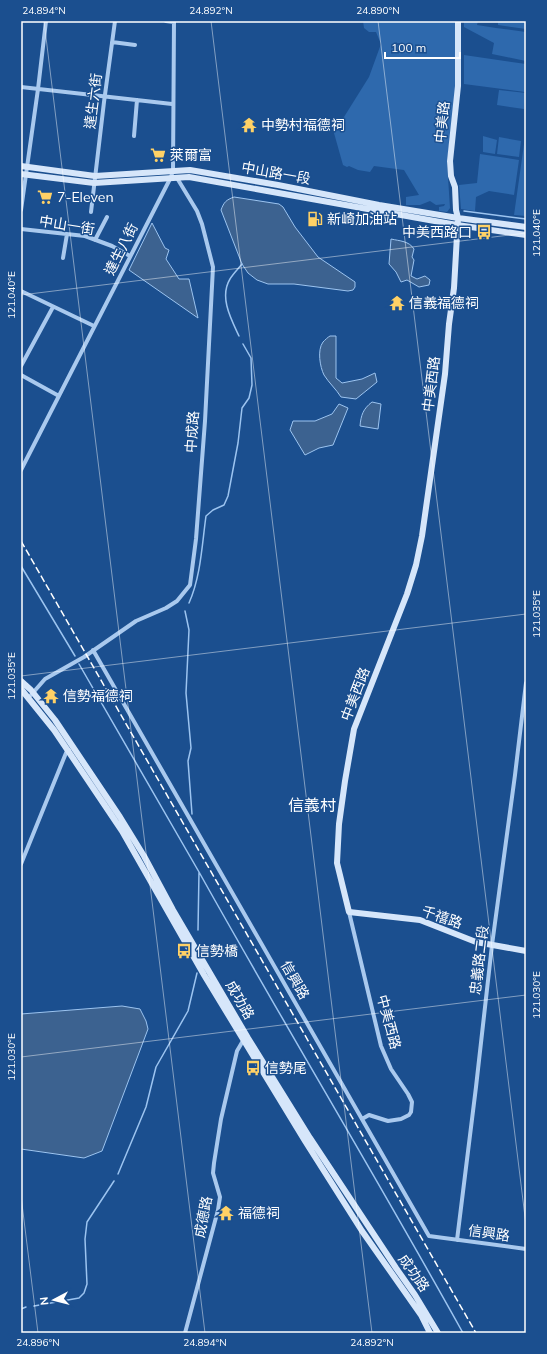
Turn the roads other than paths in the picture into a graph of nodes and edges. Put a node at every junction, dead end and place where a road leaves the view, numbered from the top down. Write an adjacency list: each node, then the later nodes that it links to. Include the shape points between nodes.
1 (46, 21): 9 (street)
2 (115, 21): 6 (street, 達生六街)
3 (166, 21): 4 (street)
4 (174, 21): 12 (street, 達生八街)
5 (458, 21): 25 (street, 中美路, via 458,86 450,161)
6 (112, 42): 7 (street); 10 (street, 達生六街)
7 (136, 45)
8 (21, 87): 9 (street)
9 (38, 89): 10 (street); 14 (street)
10 (105, 97): 11 (street); 17 (street, 達生六街)
11 (137, 100): 12 (street); 13 (street)
12 (172, 104): 16 (street, 達生八街)
13 (134, 136)
14 (24, 167): 15 (street); 17 (street, 中山路一段)
15 (23, 175): 18 (street, 中山路一段); 22 (street)
16 (173, 175): 17 (street, 中山路一段); 18 (street, 中山路一段); 19 (street, 中山路一段, via 193,170); 20 (street, 中山路一段); 31 (street, 達生八街); 40 (street, 中成路, via 197,211 213,267 192,574 190,585 177,601 136,621)
17 (95, 176): 18 (street, 達生六街)
18 (94, 183): 23 (street, 達生六街)
19 (322, 193): 20 (street); 21 (street, 中山路一段)
20 (321, 200): 21 (street, 中山路一段)
21 (379, 208): 25 (street, 中山路一段)
22 (21, 210)
23 (91, 212)
24 (107, 217): 30 (street)
25 (457, 221): 26 (street, 中山路一段); 29 (street, 中山路一段); 47 (street, 中美西路, via 454,288 445,374 422,536 407,594 354,729 345,781 337,863)
26 (526, 227)
27 (21, 229): 28 (street, 中山一街)
28 (67, 234): 30 (street, 中山一街); 32 (street)
29 (526, 235)
30 (95, 240): 31 (street, 中山一街)
31 (130, 256): 35 (street, 達生八街)
32 (63, 258)
33 (21, 291): 34 (street)
34 (53, 307): 35 (street); 36 (street)
35 (94, 326): 38 (street, 達生八街)
36 (21, 366)
37 (21, 374): 38 (street)
38 (59, 396): 39 (street, 達生八街)
39 (21, 470)
40 (93, 650): 44 (street, 中成路, via 45,679); 51 (street, 信興路)
41 (21, 681): 44 (street, 成功路)
42 (526, 683): 48 (street, 忠義路二段)
43 (21, 690): 44 (street, 成功路)
44 (31, 695): 45 (street, 成功路)
45 (70, 749): 46 (street, via 66,753); 50 (street, 成功路, via 122,831 204,975)
46 (21, 864)
47 (349, 912): 48 (street, 千禧路, via 420,920 476,942); 51 (street, 中美西路, via 381,1046 391,1069 412,1102 412,1112 401,1119 384,1121 369,1115)
48 (492, 945): 49 (street, 千禧路); 52 (street, 忠義路二段)
49 (526, 951)
50 (246, 1038): 54 (street, 成德路, via 237,1051 221,1119 213,1174 220,1197 218,1210); 55 (street, 成功路, via 353,1218 414,1305); 56 (street, 成功路)
51 (362, 1119): 52 (street, 信興路, via 429,1236)
52 (457, 1240): 53 (street, 信興路)
53 (526, 1249)
54 (185, 1333)
55 (430, 1333)
56 (438, 1333)

